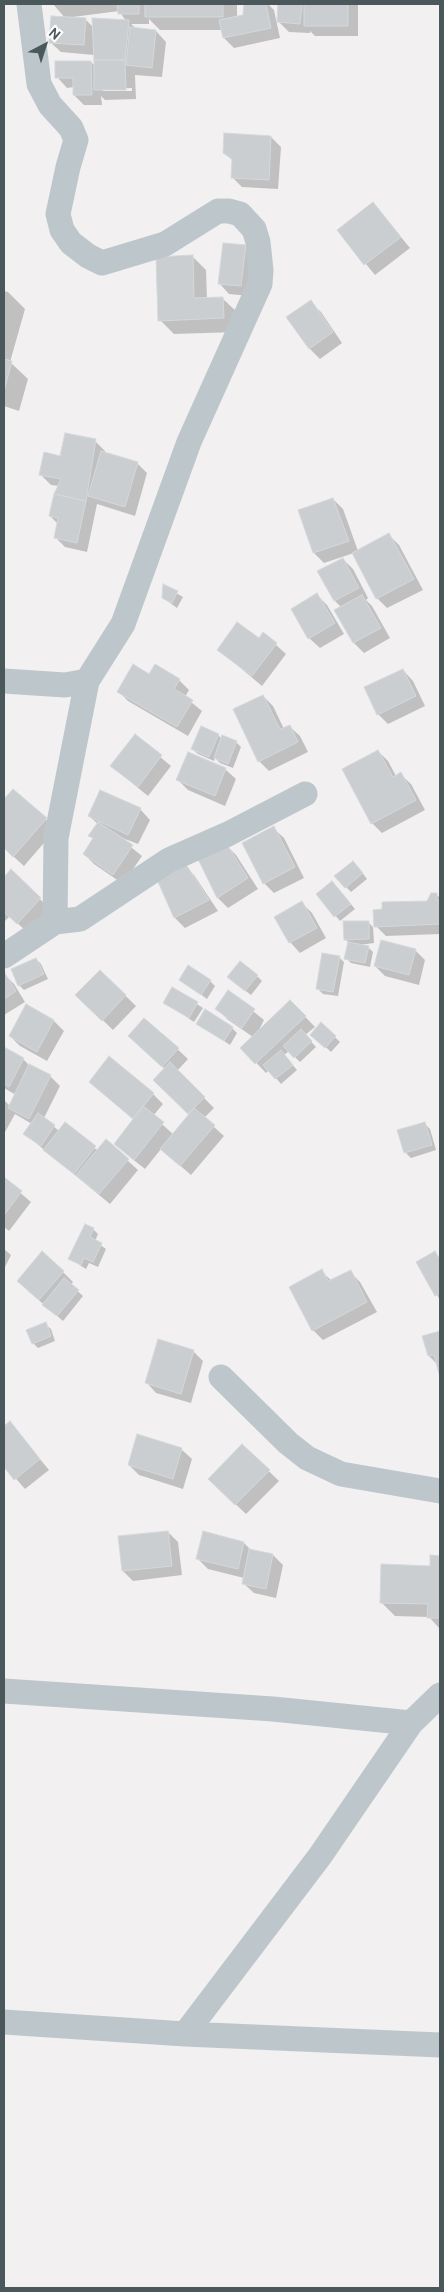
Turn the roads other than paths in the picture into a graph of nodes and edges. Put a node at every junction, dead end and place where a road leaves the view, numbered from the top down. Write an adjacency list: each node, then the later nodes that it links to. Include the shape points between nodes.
1 (29, 4): 3 (street, via 39,84 76,140 58,214 62,230 71,243 102,263 165,244 218,211 228,211 240,214 254,229 260,257 260,284 189,442 123,624)
2 (4, 681): 3 (street, via 65,684)
3 (87, 681): 5 (street, via 56,838)
4 (305, 794): 5 (street, via 169,860 80,919)
5 (55, 922): 6 (street)
6 (4, 956)
7 (222, 1377): 8 (street, via 288,1444 307,1458 341,1474)
8 (440, 1491)
9 (4, 1691): 11 (street, via 273,1709)
10 (440, 1695): 11 (street)
11 (411, 1723): 13 (street, via 320,1856)
12 (4, 2022): 13 (street)
13 (185, 2034): 14 (street)
14 (440, 2045)

